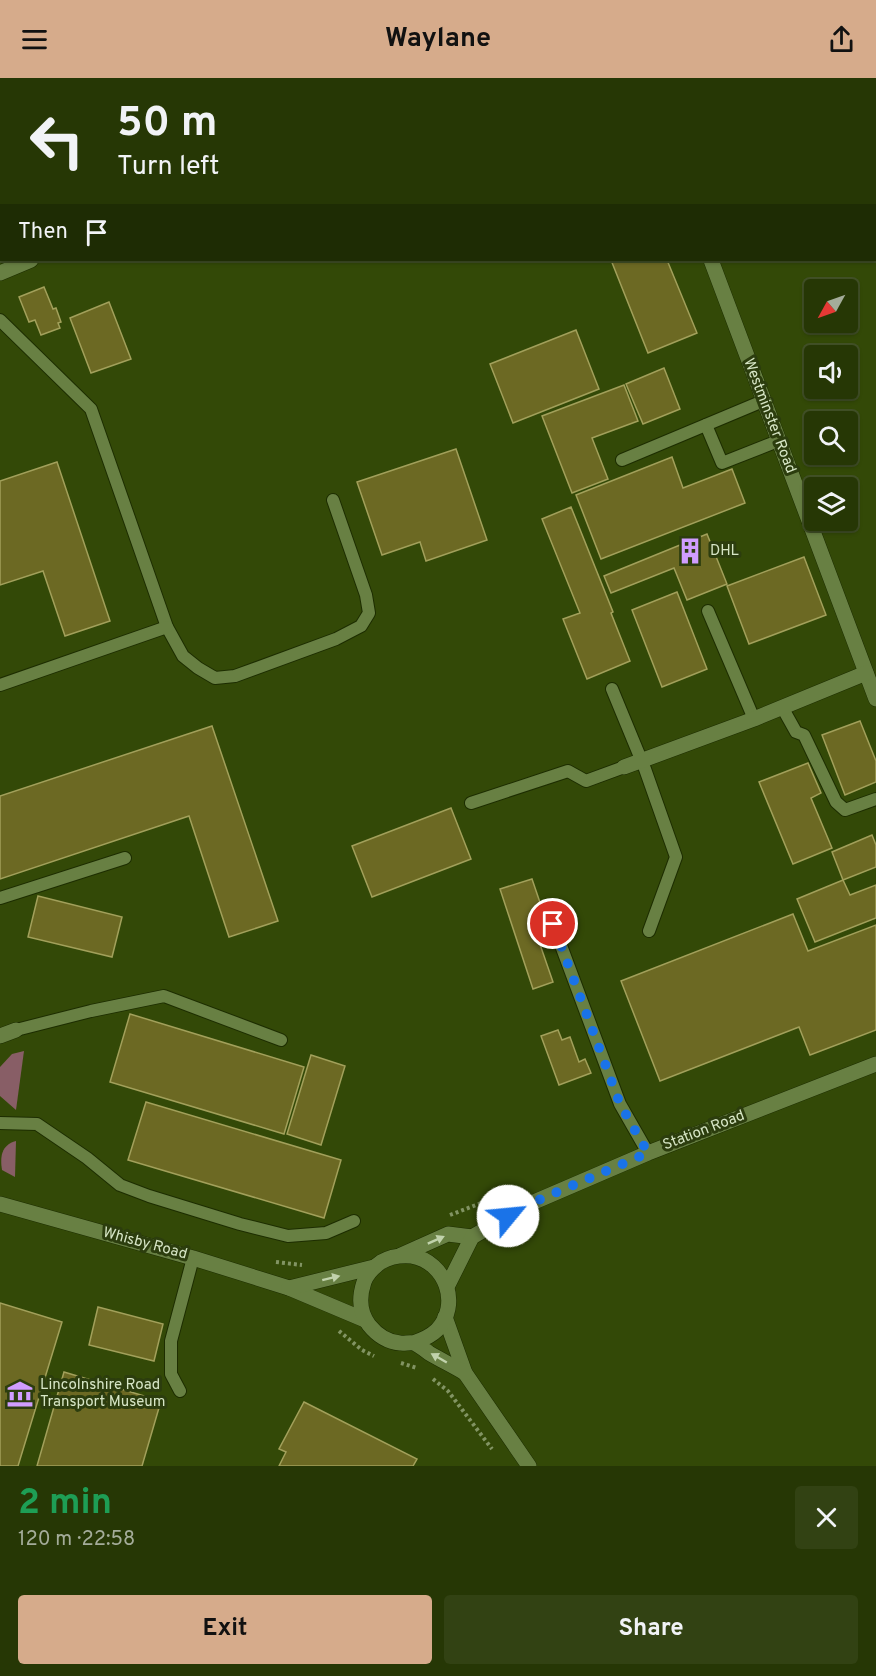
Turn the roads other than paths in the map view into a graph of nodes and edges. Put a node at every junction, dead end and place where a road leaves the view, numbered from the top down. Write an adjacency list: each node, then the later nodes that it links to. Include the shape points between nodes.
1 (29, 261): 3 (street)
2 (711, 261): 5 (street, Westminster Road)
3 (0, 273)
4 (0, 320): 11 (lane, via 91,409)
5 (763, 401): 6 (lane); 7 (street, Westminster Road)
6 (706, 425): 7 (lane, via 722,463); 8 (lane)
7 (778, 441): 12 (street, Westminster Road)
8 (622, 460)
9 (333, 500): 11 (lane, via 366,595 369,613 361,626 235,676 216,678 183,656)
10 (708, 611): 17 (lane)
11 (167, 627): 13 (lane)
12 (866, 673): 15 (street, Westminster Road); 16 (street)
13 (0, 685)
14 (612, 689): 18 (lane)
15 (876, 699)
16 (782, 707): 17 (street); 20 (lane, via 796,732 804,735 836,802 845,810)
17 (754, 719): 18 (street)
18 (641, 760): 19 (street); 25 (lane, via 676,857)
19 (624, 767): 21 (lane, via 586,782 568,771)
20 (876, 799)
21 (471, 803)
22 (125, 858): 23 (lane)
23 (0, 898)
24 (553, 924): 31 (lane, via 620,1104)
25 (649, 931)
26 (16, 1030): 27 (street); 28 (lane, via 164,996)
27 (0, 1036)
28 (281, 1040)
29 (876, 1065): 31 (street, Station Road)
30 (0, 1123): 33 (lane, via 37,1124 120,1185 240,1224 288,1236 326,1233)
31 (648, 1153): 34 (street, Station Road, via 527,1205)
32 (0, 1204): 36 (street, Whisby Road)
33 (354, 1221)
34 (472, 1237): 35 (street, one-way to 34, via 448,1234); 38 (street)
35 (401, 1255): 37 (street); 38 (street, via 430,1263)
36 (193, 1258): 39 (street, Whisby Road); 44 (lane, via 171,1341 171,1374)
37 (374, 1267): 39 (street, one-way to 37); 41 (street, via 360,1293)
38 (447, 1287): 40 (street, Whisby Road)
39 (289, 1288): 41 (street, Whisby Road)
40 (446, 1317): 42 (street, via 432,1334); 43 (street, Whisby Road)
41 (365, 1320): 42 (street, Whisby Road, via 385,1339)
42 (413, 1343): 43 (street, Whisby Road, one-way to 42)
43 (465, 1373): 45 (street, Whisby Road)
44 (180, 1391)
45 (529, 1466)

